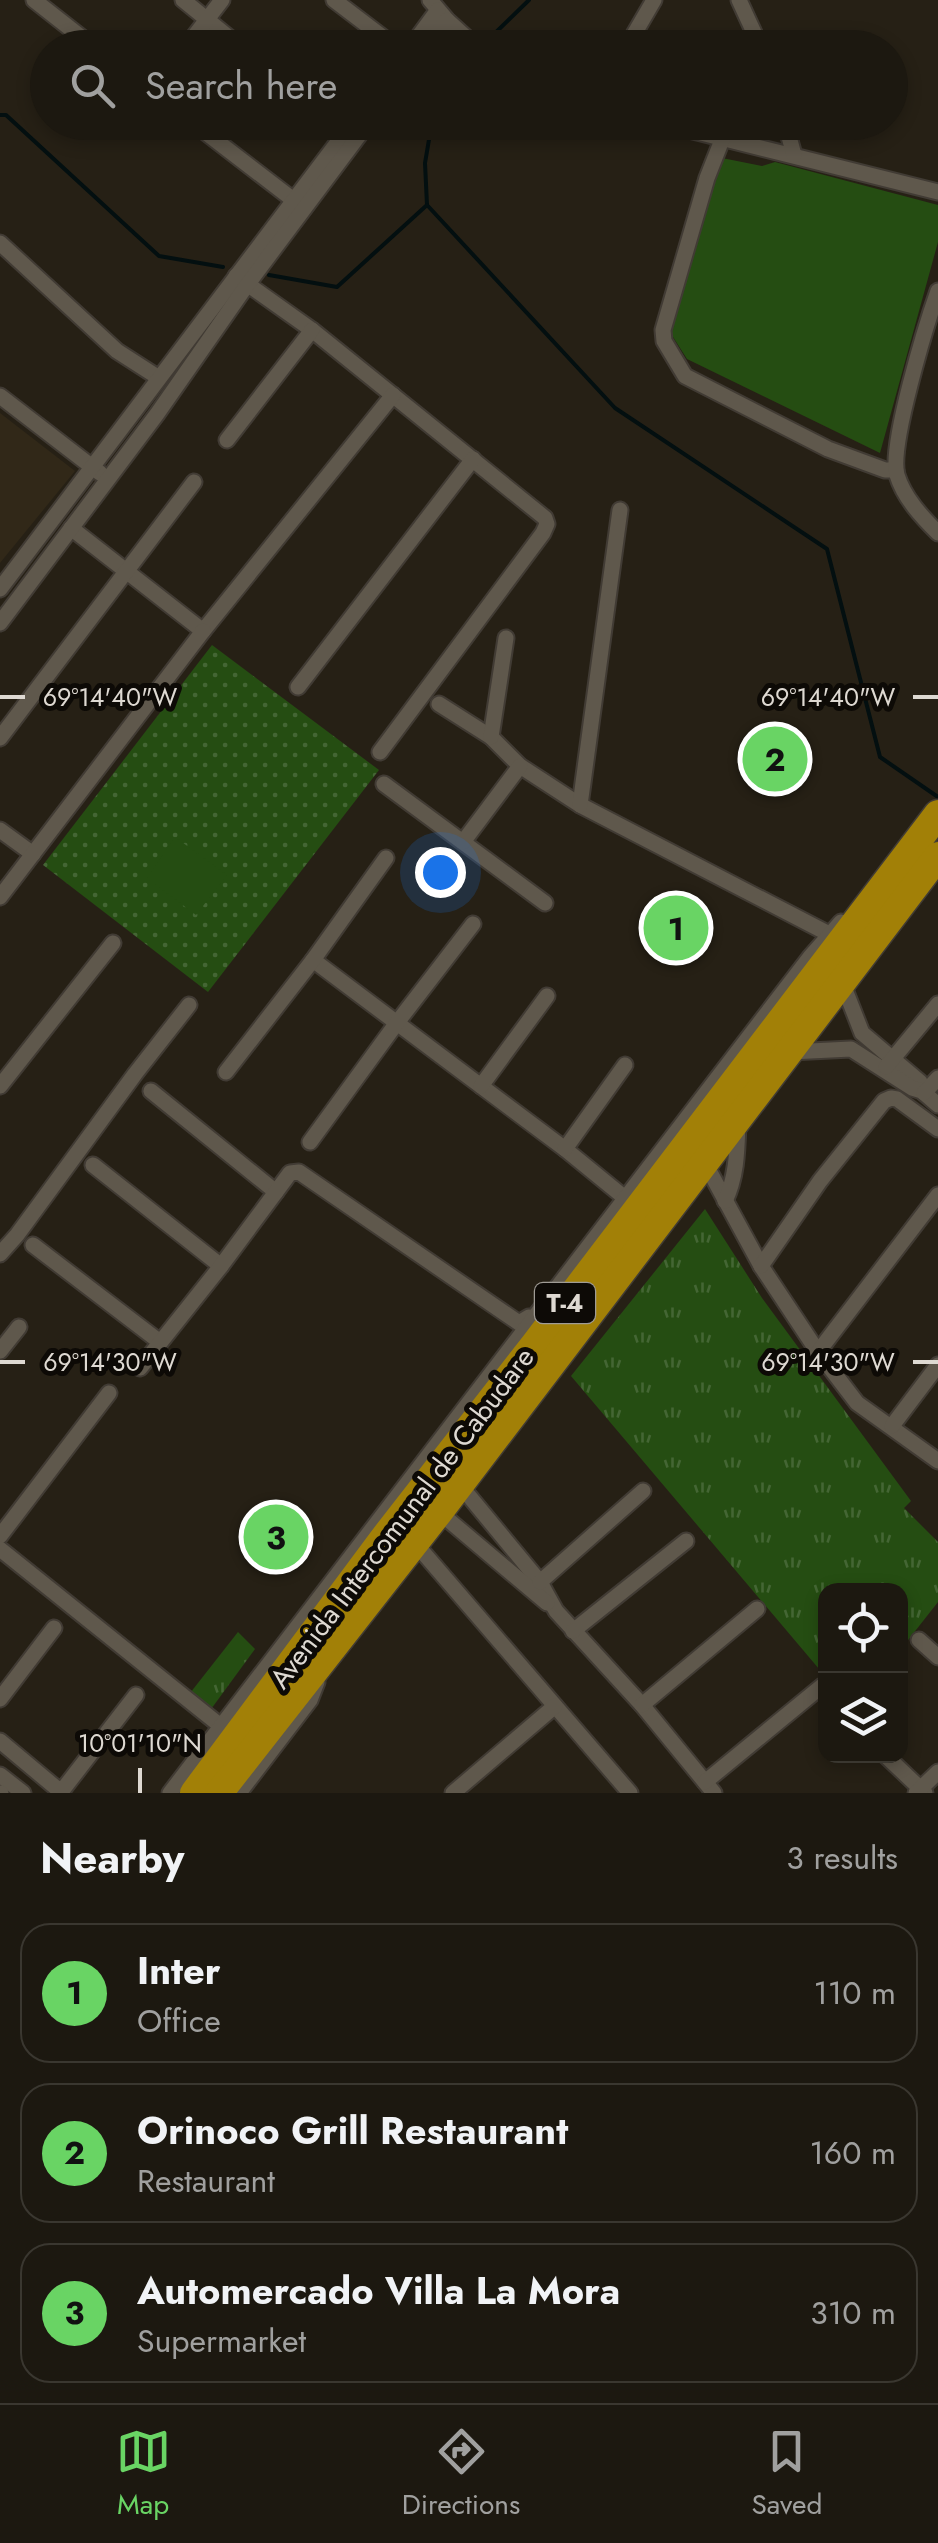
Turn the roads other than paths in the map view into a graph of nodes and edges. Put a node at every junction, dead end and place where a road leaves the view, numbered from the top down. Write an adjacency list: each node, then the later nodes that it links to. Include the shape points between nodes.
1 (34, 0): 9 (street)
2 (183, 0): 8 (street)
3 (222, 0): 8 (street)
4 (334, 0): 12 (street)
5 (654, 0): 14 (street)
6 (739, 0): 15 (street)
7 (438, 10): 13 (street)
8 (207, 20): 10 (street); 11 (street)
9 (72, 30)
10 (200, 30)
11 (220, 30)
12 (373, 30)
13 (459, 30)
14 (636, 30)
15 (753, 30)
16 (215, 140): 22 (street)
17 (342, 140): 22 (street)
18 (722, 140): 20 (street); 33 (street, via 664,341 685,376 828,449)
19 (790, 140): 20 (street)
20 (794, 156): 21 (street)
21 (938, 192)
22 (299, 205): 24 (street)
23 (0, 242): 27 (street, via 105,340)
24 (242, 281): 26 (street); 27 (street); 34 (street, via 158,414)
25 (938, 291): 33 (street)
26 (312, 330): 28 (street); 30 (street)
27 (159, 378): 32 (street)
28 (393, 395): 31 (street); 42 (street)
29 (0, 396): 32 (street)
30 (227, 440)
31 (473, 460): 44 (street); 48 (street, via 544,518 546,528)
32 (92, 467): 34 (street); 40 (street)
33 (896, 470): 38 (street, via 909,500)
34 (107, 479): 37 (street)
35 (194, 482): 39 (street)
36 (620, 510): 51 (street)
37 (71, 528): 39 (street); 41 (street)
38 (938, 532)
39 (128, 572): 42 (street); 47 (street)
40 (0, 589)
41 (0, 623)
42 (203, 631): 55 (street)
43 (506, 638): 46 (street)
44 (298, 687)
45 (439, 704): 46 (street)
46 (491, 737): 49 (street)
47 (0, 738)
48 (380, 752)
49 (520, 766): 51 (street); 54 (street)
50 (384, 784): 54 (street)
51 (580, 805): 62 (street)
52 (938, 814): 58 (highway, Avenida Intercomunal de Cabudare / T-4)
53 (0, 830): 55 (street)
54 (463, 842): 60 (street)
55 (33, 854): 59 (street)
56 (938, 856): 65 (highway, Avenida Intercomunal de Cabudare / T-4)
57 (386, 858): 64 (street)
58 (897, 866): 62 (street); 88 (highway, Avenida Intercomunal de Cabudare / T-4)
59 (0, 897)
60 (544, 902)
61 (473, 924): 69 (street)
62 (829, 934): 91 (street)
63 (113, 943): 77 (street)
64 (313, 960): 69 (street); 75 (street)
65 (842, 982): 70 (street); 72 (highway, Avenida Intercomunal de Cabudare / T-4)
66 (547, 996): 78 (street)
67 (938, 1004): 73 (street)
68 (189, 1005): 94 (street)
69 (396, 1024): 78 (street); 84 (street)
70 (862, 1034): 71 (street); 73 (street)
71 (851, 1049): 72 (street); 73 (street)
72 (790, 1052): 82 (highway, Avenida Intercomunal de Cabudare / T-4)
73 (888, 1064): 80 (street)
74 (625, 1066): 85 (street)
75 (226, 1072)
76 (938, 1078): 80 (street)
77 (0, 1086)
78 (481, 1086): 85 (street)
79 (152, 1091): 89 (street)
80 (923, 1092): 81 (street)
81 (938, 1105)
82 (738, 1120): 86 (highway, Avenida Intercomunal de Cabudare / T-4); 92 (street, via 735,1173)
83 (938, 1129): 96 (street, via 898,1100 884,1100)
84 (310, 1142)
85 (565, 1150): 91 (street)
86 (705, 1163): 92 (street); 106 (highway, Avenida Intercomunal de Cabudare / T-4)
87 (94, 1165): 95 (street)
88 (664, 1172): 91 (highway); 138 (highway, Avenida Intercomunal de Cabudare / T-4)
89 (276, 1192): 91 (street, via 290,1173 300,1172 519,1323); 95 (street)
90 (938, 1195): 100 (street)
91 (623, 1196): 128 (street)
92 (725, 1201): 96 (street)
93 (33, 1245): 98 (street)
94 (0, 1254)
95 (221, 1266): 98 (street)
96 (761, 1266): 100 (street)
97 (19, 1327): 99 (street)
98 (160, 1342): 102 (street)
99 (0, 1351)
100 (818, 1352): 104 (street, via 857,1402)
101 (938, 1365): 104 (street)
102 (140, 1368)
103 (109, 1393): 111 (street)
104 (892, 1426): 105 (street)
105 (938, 1461)
106 (460, 1485): 108 (highway, Avenida Intercomunal de Cabudare / T-4); 109 (street)
107 (643, 1490): 115 (street)
108 (440, 1512): 110 (street); 113 (highway, Avenida Intercomunal de Cabudare / T-4)
109 (487, 1518): 110 (street); 115 (street)
110 (468, 1534): 117 (street)
111 (0, 1536)
112 (686, 1540): 119 (street)
113 (415, 1544): 121 (highway, Avenida Intercomunal de Cabudare / T-4); 126 (street)
114 (0, 1549): 128 (street)
115 (540, 1582): 117 (street)
116 (756, 1610): 127 (street)
117 (556, 1611): 119 (street)
118 (54, 1628): 125 (street)
119 (573, 1630): 127 (street)
120 (920, 1640): 122 (street)
121 (328, 1654): 139 (highway, Avenida Intercomunal de Cabudare / T-4); 140 (street, via 310,1700)
122 (938, 1656)
123 (818, 1690): 133 (street)
124 (136, 1695): 129 (street, via 61,1792)
125 (0, 1700)
126 (555, 1706): 134 (street); 141 (street)
127 (642, 1706): 133 (street)
128 (222, 1728): 137 (street)
129 (0, 1741)
130 (893, 1763): 135 (street)
131 (938, 1772): 135 (street)
132 (0, 1775): 136 (street)
133 (710, 1787)
134 (619, 1789)
135 (920, 1792)
136 (23, 1793)
137 (170, 1793)
138 (194, 1793)
139 (219, 1793)
140 (239, 1793)
141 (453, 1793)

